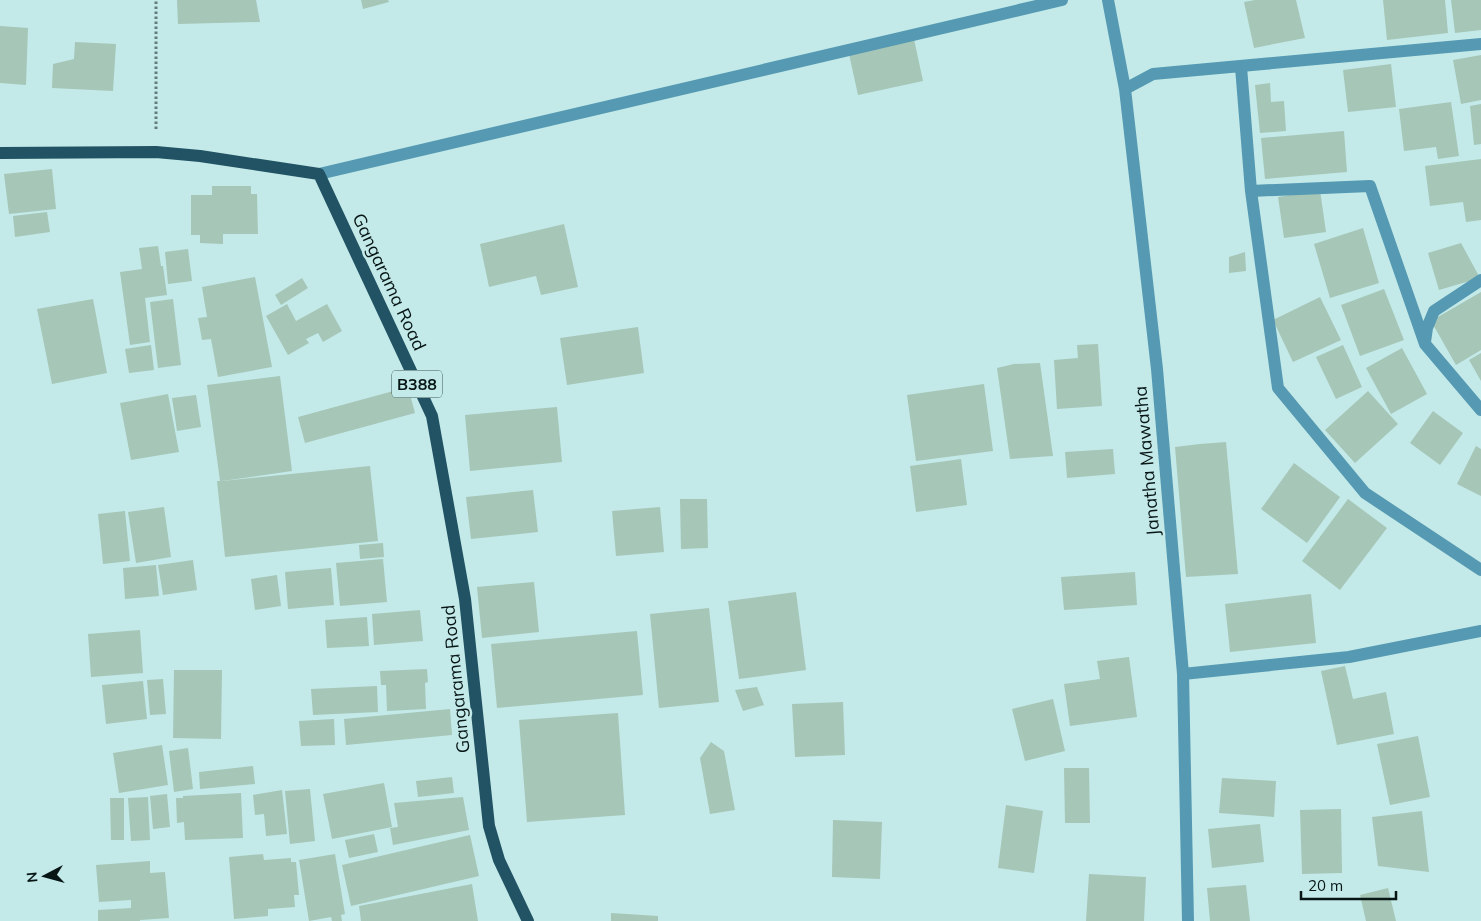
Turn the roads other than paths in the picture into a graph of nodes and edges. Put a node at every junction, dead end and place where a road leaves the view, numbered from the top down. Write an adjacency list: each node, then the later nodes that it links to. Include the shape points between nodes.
1 (1062, 0): 7 (street)
2 (1108, 0): 5 (street, Janatha Mawatha)
3 (1481, 44): 4 (street)
4 (1240, 67): 5 (street, via 1153,74); 8 (street)
5 (1124, 89): 14 (street, Janatha Mawatha, via 1157,369)
6 (0, 152): 7 (main road, via 156,152)
7 (319, 174): 15 (main road, Gangarama Road / B388, via 432,416 465,599 489,826 499,860)
8 (1251, 191): 10 (street, via 1370,186); 12 (street, via 1278,388 1365,494)
9 (1481, 280): 10 (street, via 1434,311)
10 (1425, 344): 11 (street)
11 (1481, 410)
12 (1481, 570)
13 (1481, 631): 14 (street, via 1349,656)
14 (1183, 674): 16 (street, Janatha Mawatha)
15 (528, 921)
16 (1188, 921)

